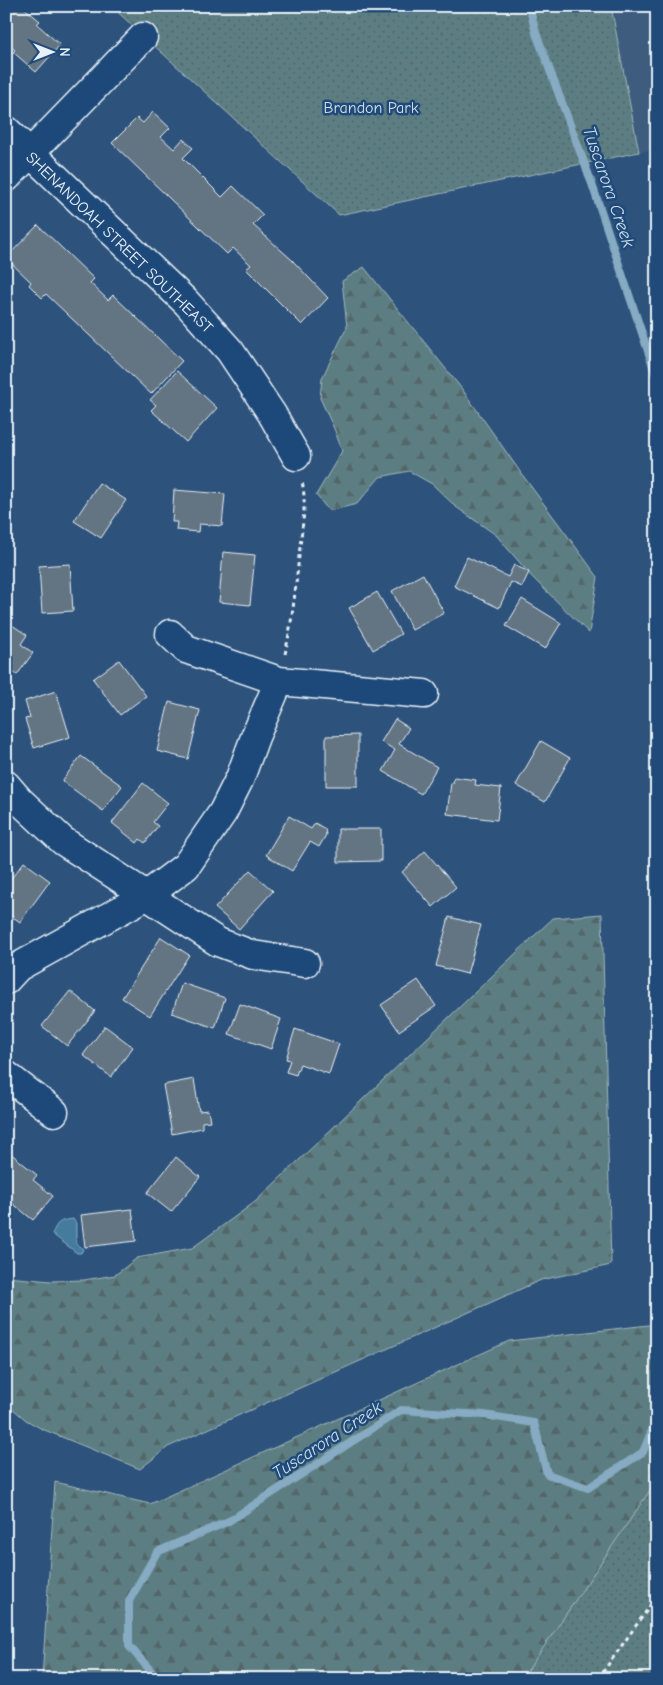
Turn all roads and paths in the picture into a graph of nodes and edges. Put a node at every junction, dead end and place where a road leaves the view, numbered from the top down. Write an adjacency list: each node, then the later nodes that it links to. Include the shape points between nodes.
1 (143, 37): 3 (street)
2 (6, 130): 3 (street, SHENANDOAH STREET SOUTHEAST)
3 (30, 153): 4 (street); 5 (street, SHENANDOAH STREET SOUTHEAST, via 186,302 224,344 272,414)
4 (6, 178)
5 (296, 456): 7 (path, via 305,491 304,510 292,622)
6 (170, 634): 7 (street, via 186,649)
7 (279, 681): 8 (street); 10 (street, via 223,812 186,866)
8 (424, 694)
9 (6, 785): 10 (street, via 63,840)
10 (146, 896): 11 (street, via 218,942 254,954); 12 (street, via 18,967)
11 (305, 963)
12 (6, 980)
13 (6, 1075): 14 (street)
14 (54, 1112)
15 (657, 1596): 17 (path)
16 (657, 1667): 18 (path)
17 (598, 1679)
18 (649, 1679)

